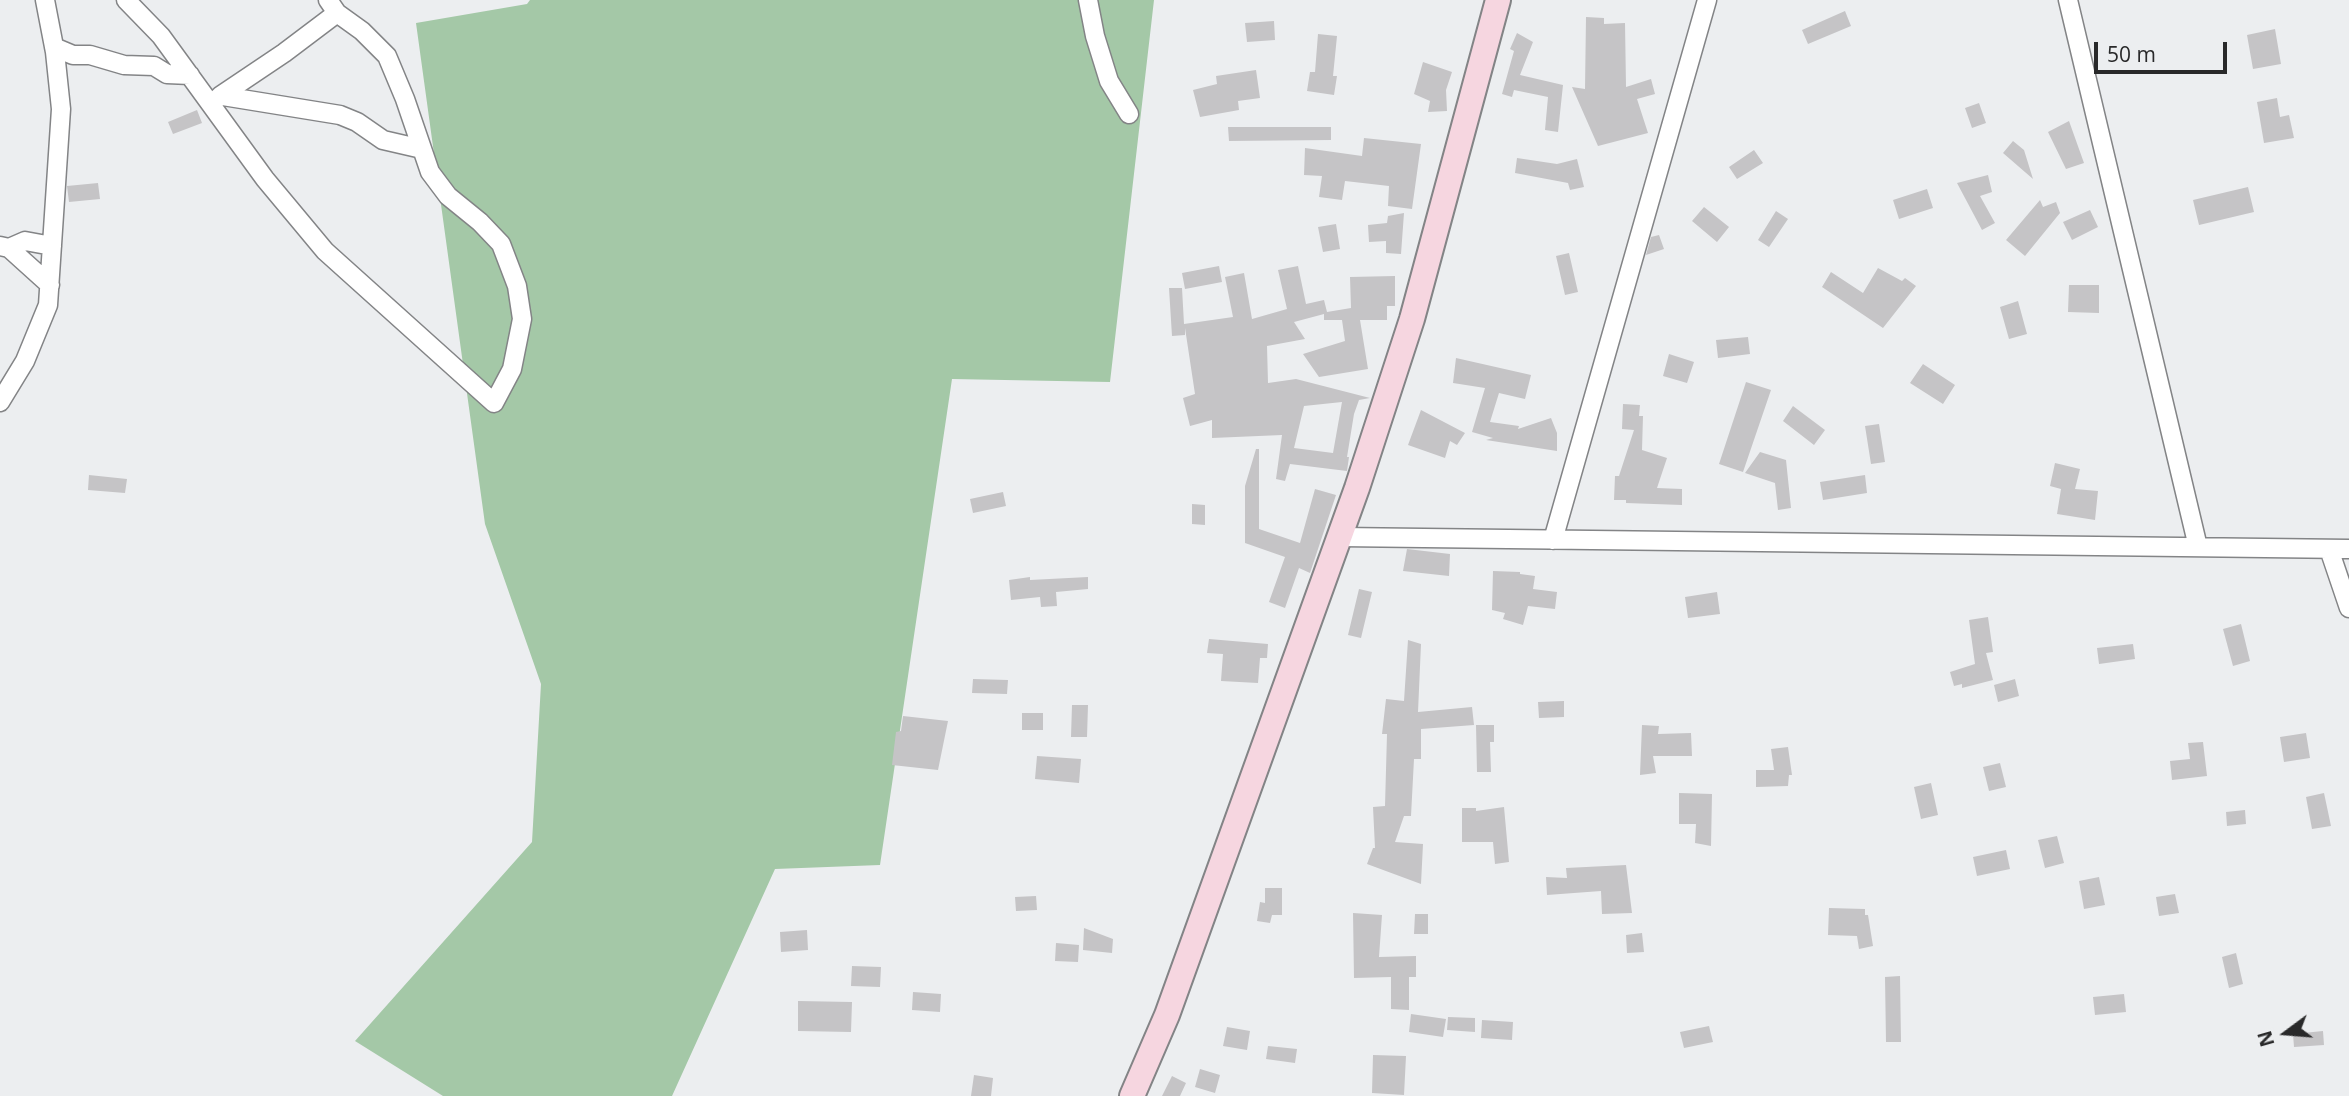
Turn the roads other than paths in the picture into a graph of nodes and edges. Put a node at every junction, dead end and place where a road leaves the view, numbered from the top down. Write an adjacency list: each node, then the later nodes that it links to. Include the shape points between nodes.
1 (45, 0): 8 (street)
2 (126, 0): 9 (street)
3 (1088, 0): 11 (street, via 1109,80)
4 (1498, 0): 17 (main road, via 1412,319)
5 (1707, 0): 18 (street)
6 (2068, 0): 19 (street)
7 (332, 6): 10 (street); 12 (street, via 387,56)
8 (54, 47): 9 (street, via 74,55); 13 (street, via 61,109)
9 (190, 75): 10 (street)
10 (214, 97): 12 (street, via 340,115 383,140); 12 (street, via 265,179 325,251 495,403 512,369 523,319 517,286 501,244 448,196 430,172)
11 (1129, 114)
12 (422, 149)
13 (52, 246): 14 (street, via 25,241); 15 (street)
14 (4, 247): 15 (street)
15 (50, 285): 16 (street, via 48,305 25,361)
16 (0, 402)
17 (1340, 537): 18 (street); 23 (main road, via 1167,1015)
18 (1553, 540): 19 (street)
19 (2198, 547): 20 (street)
20 (2329, 549): 21 (street); 22 (street)
21 (2349, 549)
22 (2349, 608)
23 (1132, 1096)

